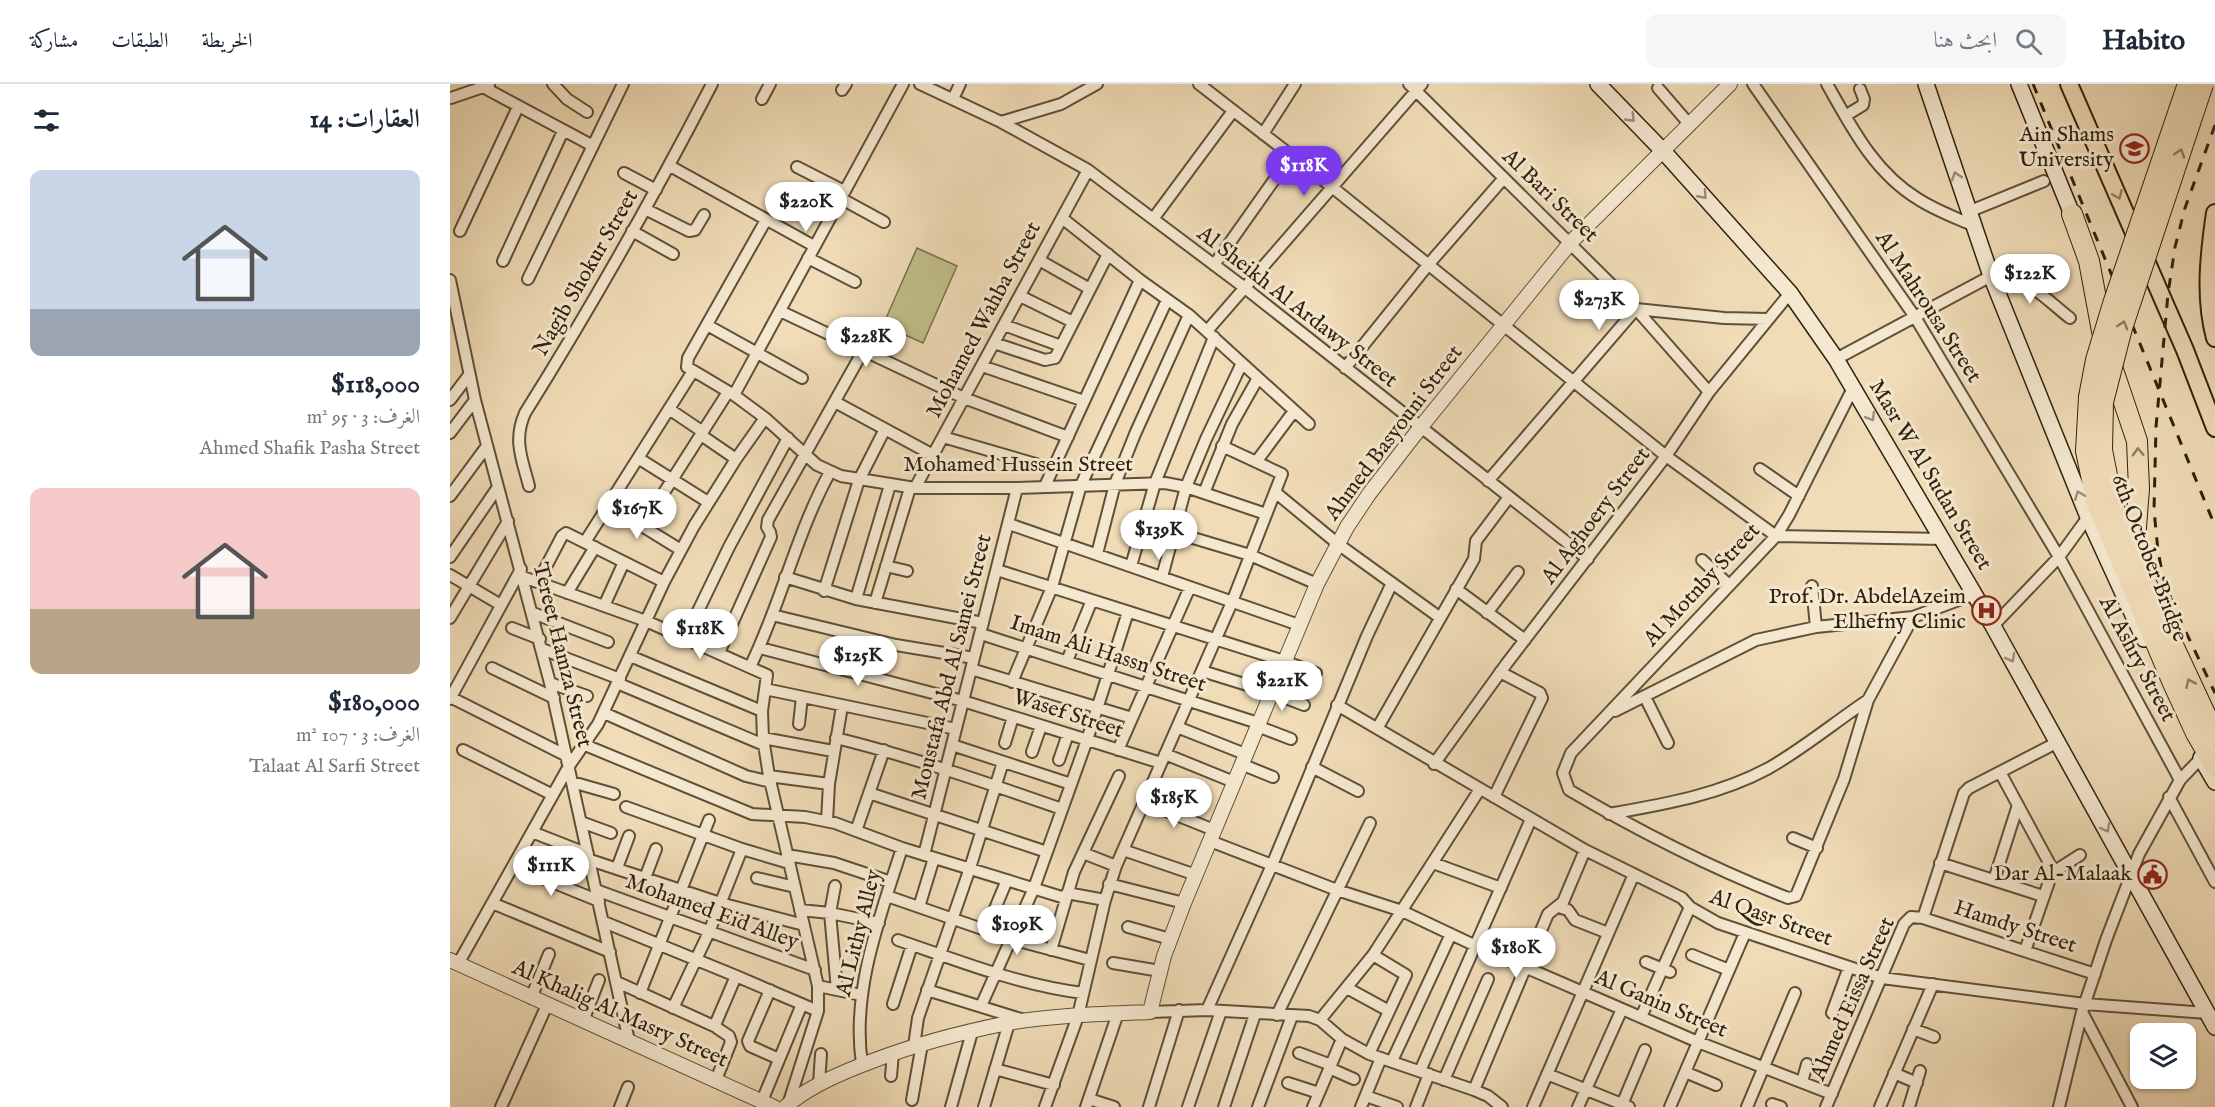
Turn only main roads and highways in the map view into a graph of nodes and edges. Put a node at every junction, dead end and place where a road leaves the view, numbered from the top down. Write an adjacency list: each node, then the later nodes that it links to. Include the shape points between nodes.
1 (1598, 84): 15 (main road, Masr W Al Sudan Street, one-way to 15, via 1790,293 1836,359 1944,539)
2 (1926, 84): 13 (main road, one-way to 2, via 2088,517 1991,276)
3 (2019, 84): 8 (main road)
4 (2069, 84): 10 (main road, one-way to 10)
5 (2188, 84): 13 (highway, 6th October Bridge, bridge, via 2096,360 2086,451 2097,504)
6 (2203, 84): 11 (highway, 6th October Bridge, one-way to 6, bridge, via 2113,506 2104,470 2103,402 2122,328)
7 (2215, 213): 9 (main road, via 2209,294)
8 (2072, 214): 11 (highway, one-way to 8, bridge, via 2139,489 2137,441 2109,357 2089,261)
9 (2215, 338)
10 (2215, 428)
11 (2134, 553): 12 (highway, 6th October Bridge, one-way to 11)
12 (2215, 735)
13 (2208, 762): 14 (main road)
14 (2215, 782)
15 (2208, 1006): 16 (main road, Masr W Al Sudan Street)
16 (2215, 1027)

